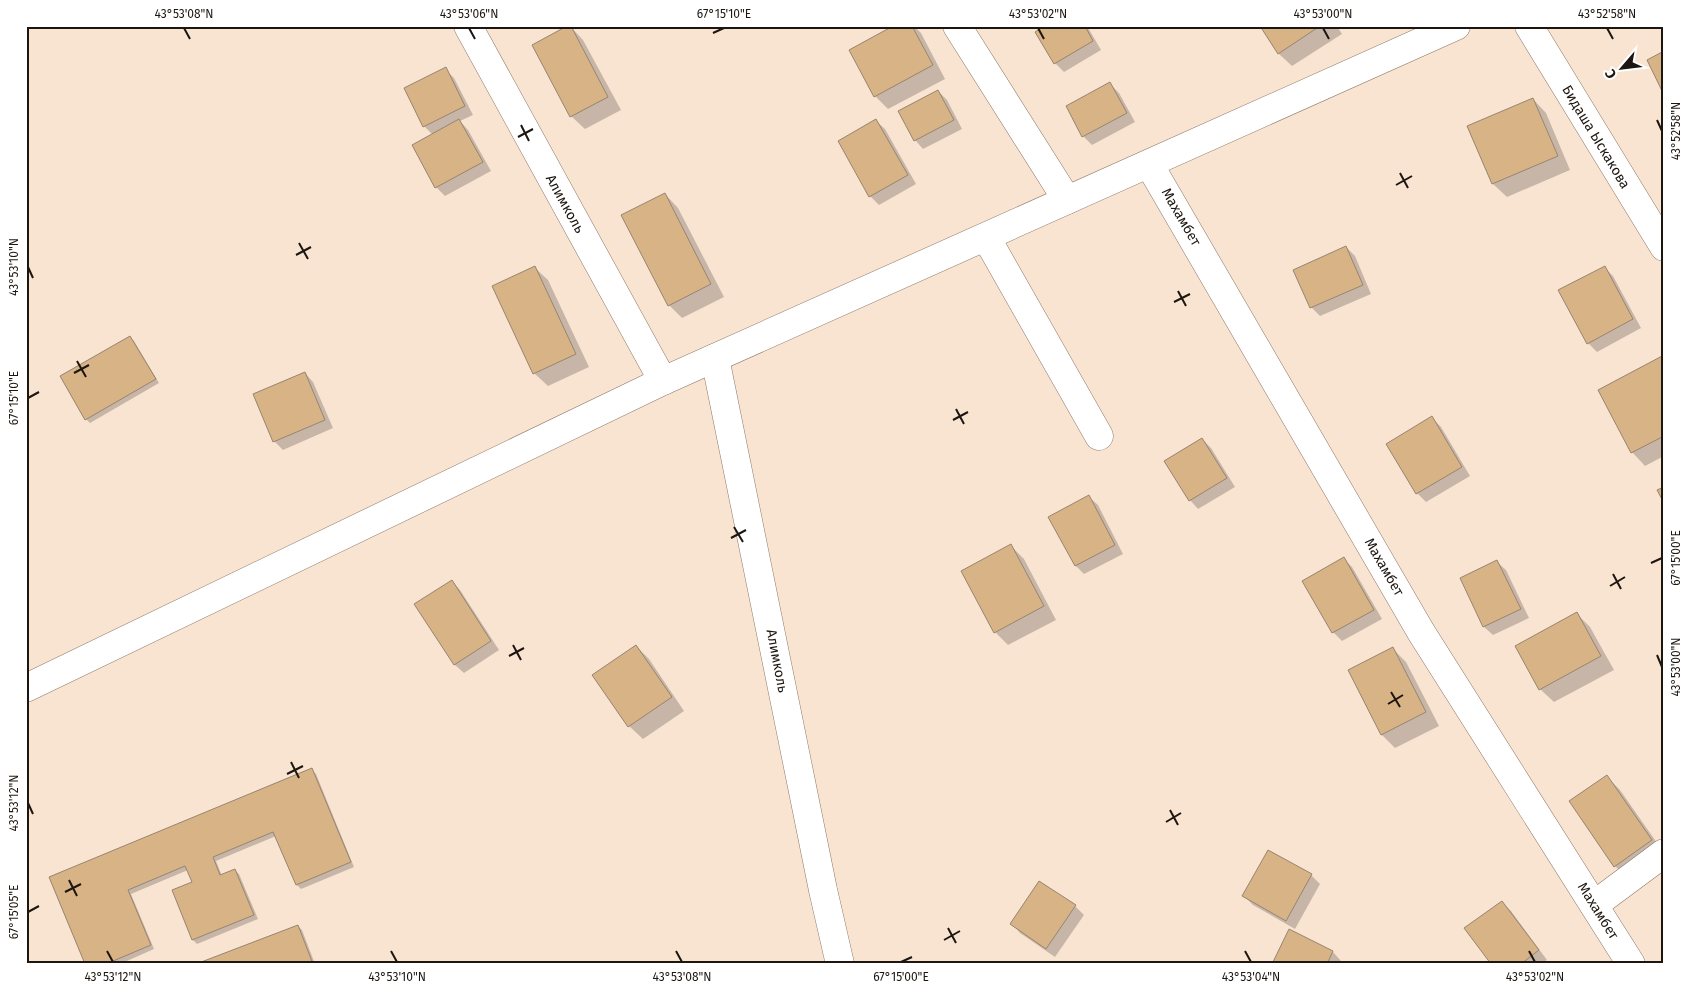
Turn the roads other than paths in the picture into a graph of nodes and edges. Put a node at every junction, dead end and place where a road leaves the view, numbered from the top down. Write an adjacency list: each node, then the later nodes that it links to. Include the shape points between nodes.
1 (468, 26): 10 (street, Алимколь)
2 (957, 26): 6 (street)
3 (1456, 26): 5 (street)
4 (1529, 26): 8 (street, Бидаша Ыскакова)
5 (1149, 164): 6 (street); 14 (street, Махамбет, via 1421,632)
6 (1067, 200): 7 (street)
7 (986, 237): 9 (street); 11 (street)
8 (1664, 247)
9 (715, 358): 10 (street); 15 (street, Алимколь)
10 (663, 382): 12 (street)
11 (1099, 436)
12 (26, 688)
13 (1664, 853): 14 (street)
14 (1594, 905): 16 (street, Махамбет)
15 (840, 964)
16 (1631, 964)

